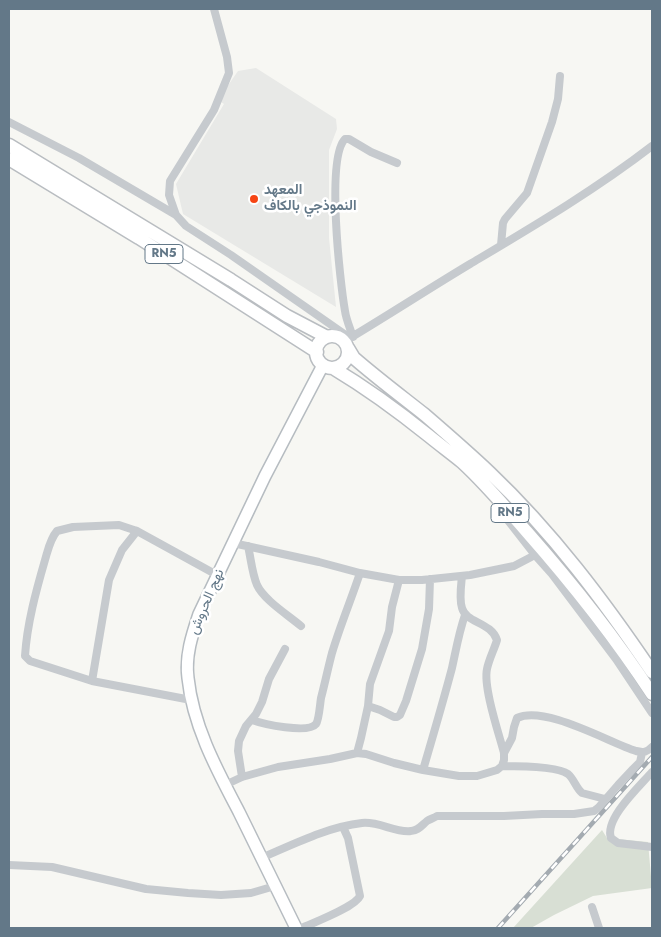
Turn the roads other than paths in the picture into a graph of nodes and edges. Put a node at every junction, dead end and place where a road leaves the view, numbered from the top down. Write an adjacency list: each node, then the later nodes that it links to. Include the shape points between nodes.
1 (214, 9): 8 (street, via 229,73 214,110 170,181 169,195)
2 (560, 76): 9 (street, via 558,99 539,160 527,193 503,223)
3 (9, 122): 8 (street, via 79,158)
4 (9, 145): 10 (main road, RN5, via 287,316)
5 (652, 146): 9 (street)
6 (9, 159): 12 (main road, RN5, via 140,238)
7 (396, 163): 11 (street, via 349,139 341,142 338,152 335,185 338,267)
8 (176, 215): 11 (street, via 186,226)
9 (501, 246): 11 (street)
10 (327, 337): 11 (main road, RN5, via 334,336); 12 (main road, via 319,343)
11 (349, 342): 13 (main road, via 343,363); 27 (main road, RN5, via 354,358 426,416 538,522 609,610)
12 (316, 352): 13 (main road, RN5)
13 (328, 366): 14 (main road, RN5, via 398,411); 16 (street, نهج الحروش, via 265,476)
14 (482, 482): 18 (street); 29 (main road, RN5, via 569,580)
15 (137, 531): 20 (street); 28 (street, via 122,550 109,580); 28 (street, via 119,525 72,527 57,531 43,566 25,656 30,661)
16 (233, 542): 17 (street); 20 (street, نهج الحروش)
17 (248, 546): 19 (street); 25 (street, via 257,586)
18 (535, 555): 21 (street, via 514,566); 32 (street, via 616,659)
19 (360, 573): 23 (street); 33 (street, via 332,654 315,725 302,729)
20 (217, 575): 30 (street, نهج الحروش, via 198,614 188,651)
21 (462, 576): 22 (street); 24 (street, via 460,602)
22 (430, 579): 23 (street); 31 (street, via 422,649 400,715 394,717)
23 (399, 580): 31 (street, via 389,631 370,684)
24 (465, 615): 36 (street, via 496,636 486,679); 39 (street)
25 (301, 626)
26 (284, 649): 33 (street)
27 (652, 672)
28 (92, 681): 30 (street)
29 (652, 694)
30 (191, 700): 42 (street, نهج الحروش)
31 (368, 706): 35 (street)
32 (652, 713)
33 (252, 720): 41 (street, via 239,741)
34 (652, 747): 37 (street)
35 (357, 753): 39 (street); 41 (street)
36 (504, 753): 37 (street, via 517,718 528,715 578,726); 38 (street)
37 (642, 753): 43 (street, via 640,762)
38 (502, 766): 39 (street, via 477,776); 43 (street, via 566,772 582,793)
39 (423, 770)
40 (652, 772): 45 (street, via 626,800 609,833 618,843)
41 (242, 777): 42 (street)
42 (225, 785): 46 (street, نهج الحروش)
43 (606, 799): 44 (street, via 594,811 574,814 437,816 410,832 372,823)
44 (343, 827): 46 (street); 51 (street, via 359,899)
45 (652, 847)
46 (261, 858): 48 (street, نهج الحروش)
47 (9, 865): 48 (street, via 52,867 146,889 188,893 251,893)
48 (276, 886): 50 (street, نهج الحروش)
49 (592, 907): 52 (street)
50 (296, 928)
51 (302, 928)
52 (599, 928)

